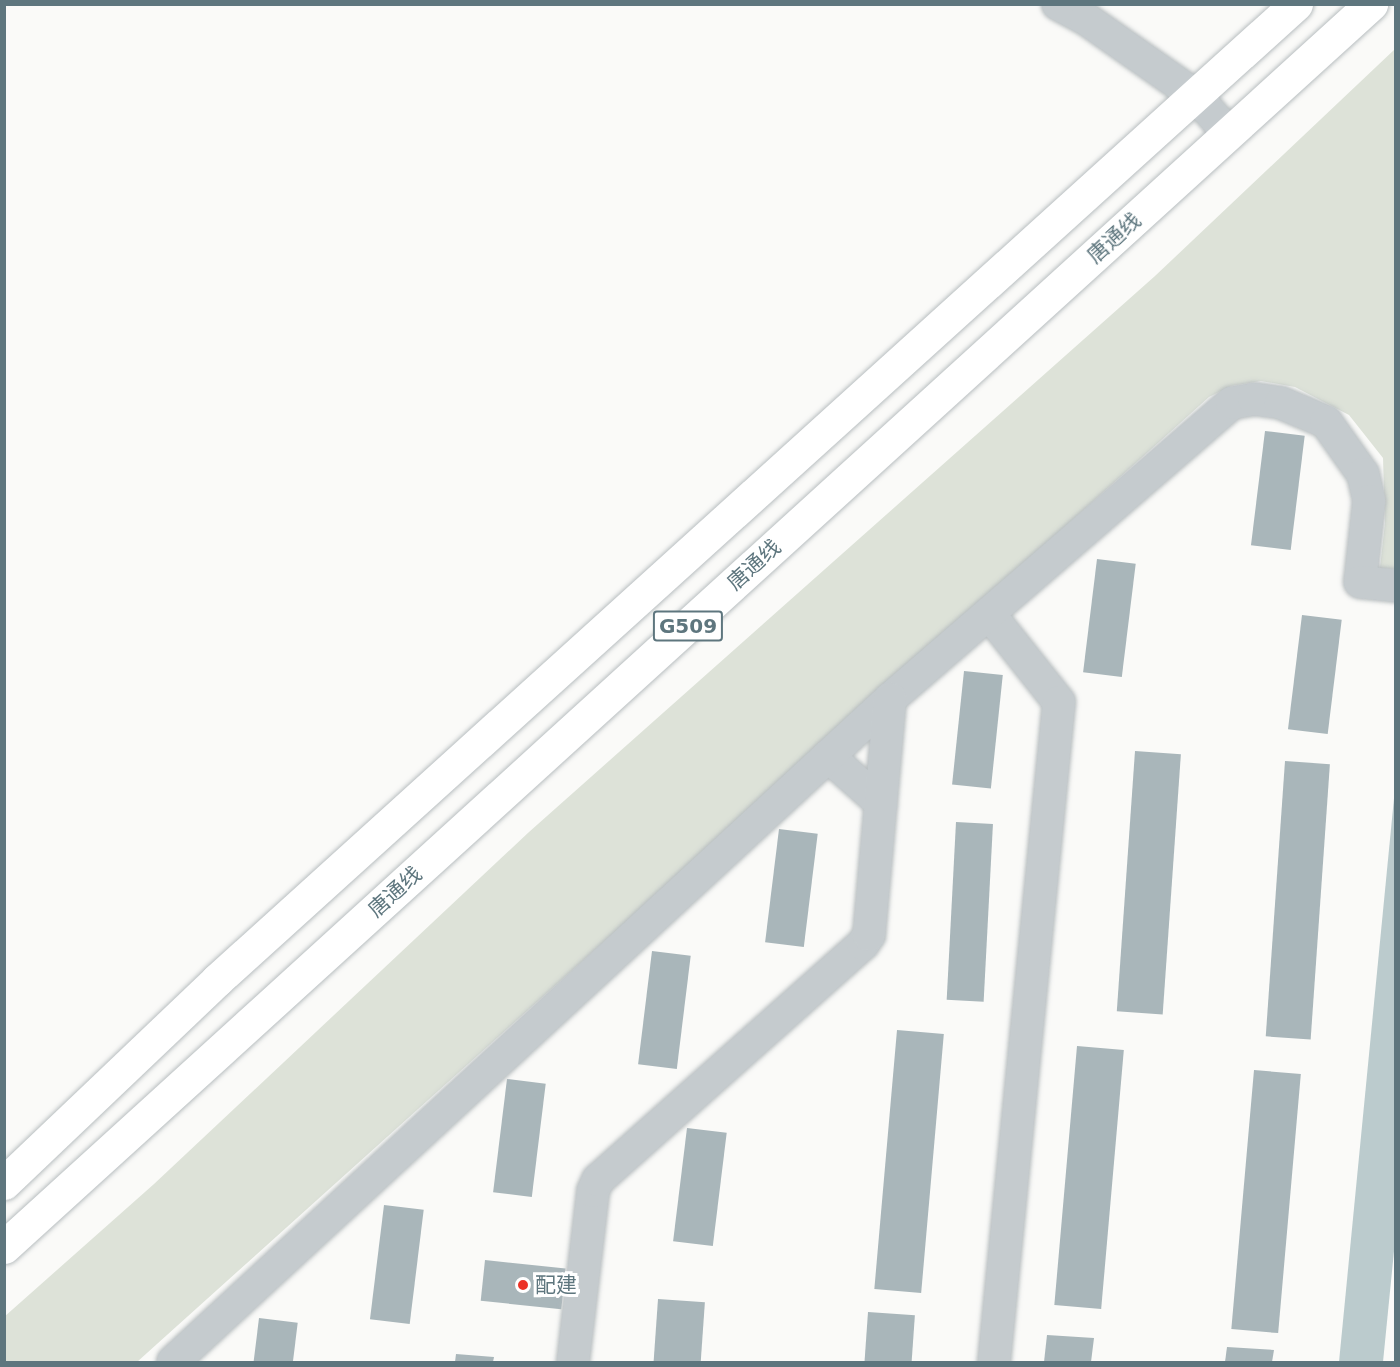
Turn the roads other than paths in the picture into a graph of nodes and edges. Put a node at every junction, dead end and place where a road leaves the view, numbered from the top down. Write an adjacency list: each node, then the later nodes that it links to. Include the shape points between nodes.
1 (1058, 4): 4 (street, via 1086,19)
2 (1296, 4): 4 (highway, G509)
3 (1371, 4): 5 (highway, 唐通线 / G509)
4 (1196, 96): 5 (street); 11 (highway, G509, via 217,980)
5 (1229, 134): 12 (highway, 唐通线 / G509)
6 (1395, 585): 7 (street, via 1360,582 1369,501 1363,474 1345,446 1326,422 1281,403 1254,399 1232,403)
7 (990, 615): 8 (street); 15 (street, via 1059,702)
8 (890, 699): 9 (street); 10 (street)
9 (828, 756): 10 (street); 13 (street)
10 (881, 803): 14 (street, via 869,935 863,944 598,1180 592,1191)
11 (4, 1183)
12 (4, 1247)
13 (173, 1362)
14 (573, 1362)
15 (994, 1362)

